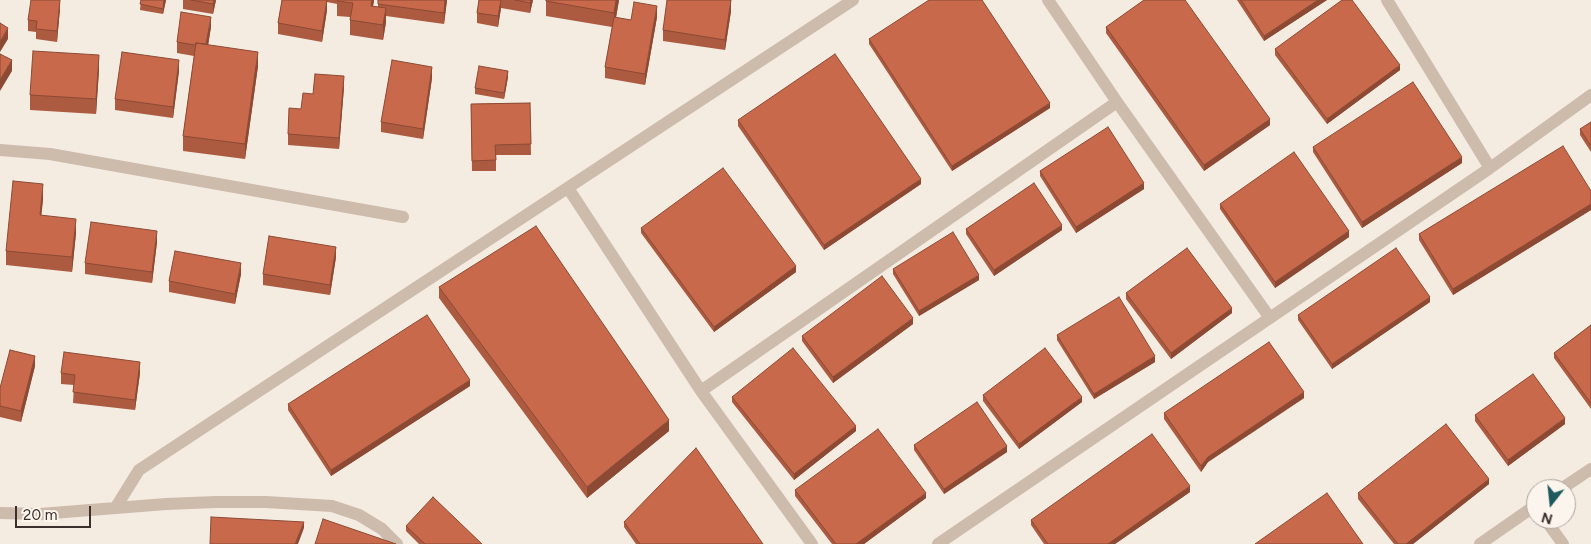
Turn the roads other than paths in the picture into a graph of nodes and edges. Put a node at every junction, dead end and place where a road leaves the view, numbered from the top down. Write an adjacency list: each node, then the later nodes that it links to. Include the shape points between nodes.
1 (853, 0): 8 (street)
2 (1048, 0): 5 (street)
3 (1387, 0): 7 (street)
4 (1591, 95): 7 (street)
5 (1117, 102): 10 (street); 11 (street)
6 (0, 150): 9 (street, via 50,154)
7 (1490, 168): 10 (street)
8 (568, 188): 11 (street); 14 (street, via 139,470)
9 (403, 217)
10 (1270, 318): 20 (street)
11 (701, 391): 19 (street)
12 (1591, 469): 13 (street)
13 (1576, 479)
14 (116, 507): 15 (street, via 40,514); 18 (street, via 216,502 332,506 359,515 382,529)
15 (0, 513)
16 (1526, 513): 21 (street)
17 (1552, 529): 22 (street)
18 (397, 544)
19 (812, 544)
20 (938, 544)
21 (1480, 544)
22 (1563, 544)

